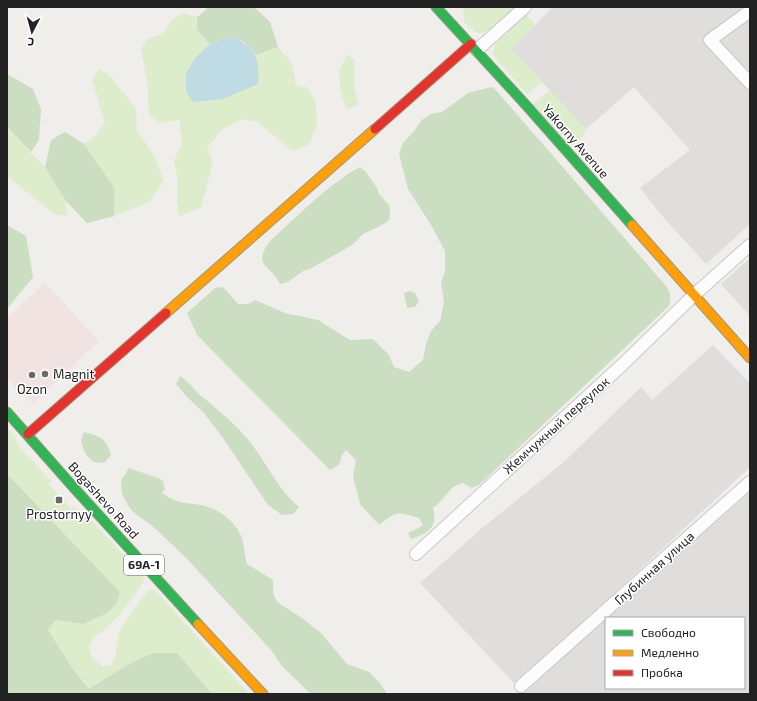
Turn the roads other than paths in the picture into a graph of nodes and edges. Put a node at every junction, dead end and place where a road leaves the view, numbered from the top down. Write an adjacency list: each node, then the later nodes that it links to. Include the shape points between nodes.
1 (525, 7): 4 (street)
2 (440, 8): 4 (street, Yakorny Avenue)
3 (750, 11): 5 (street, via 710,40)
4 (474, 47): 7 (street, Yakorny Avenue); 10 (street)
5 (750, 84)
6 (750, 245): 7 (street, Жемчужный переулок)
7 (694, 294): 8 (street, Yakorny Avenue); 12 (street, Жемчужный переулок, via 622,365)
8 (750, 358)
9 (7, 412): 10 (street, Bogashevo Road / 69А-1)
10 (28, 434): 14 (street, Bogashevo Road / 69А-1)
11 (750, 482): 13 (street, Глубинная улица)
12 (416, 554)
13 (522, 686)
14 (262, 694)

